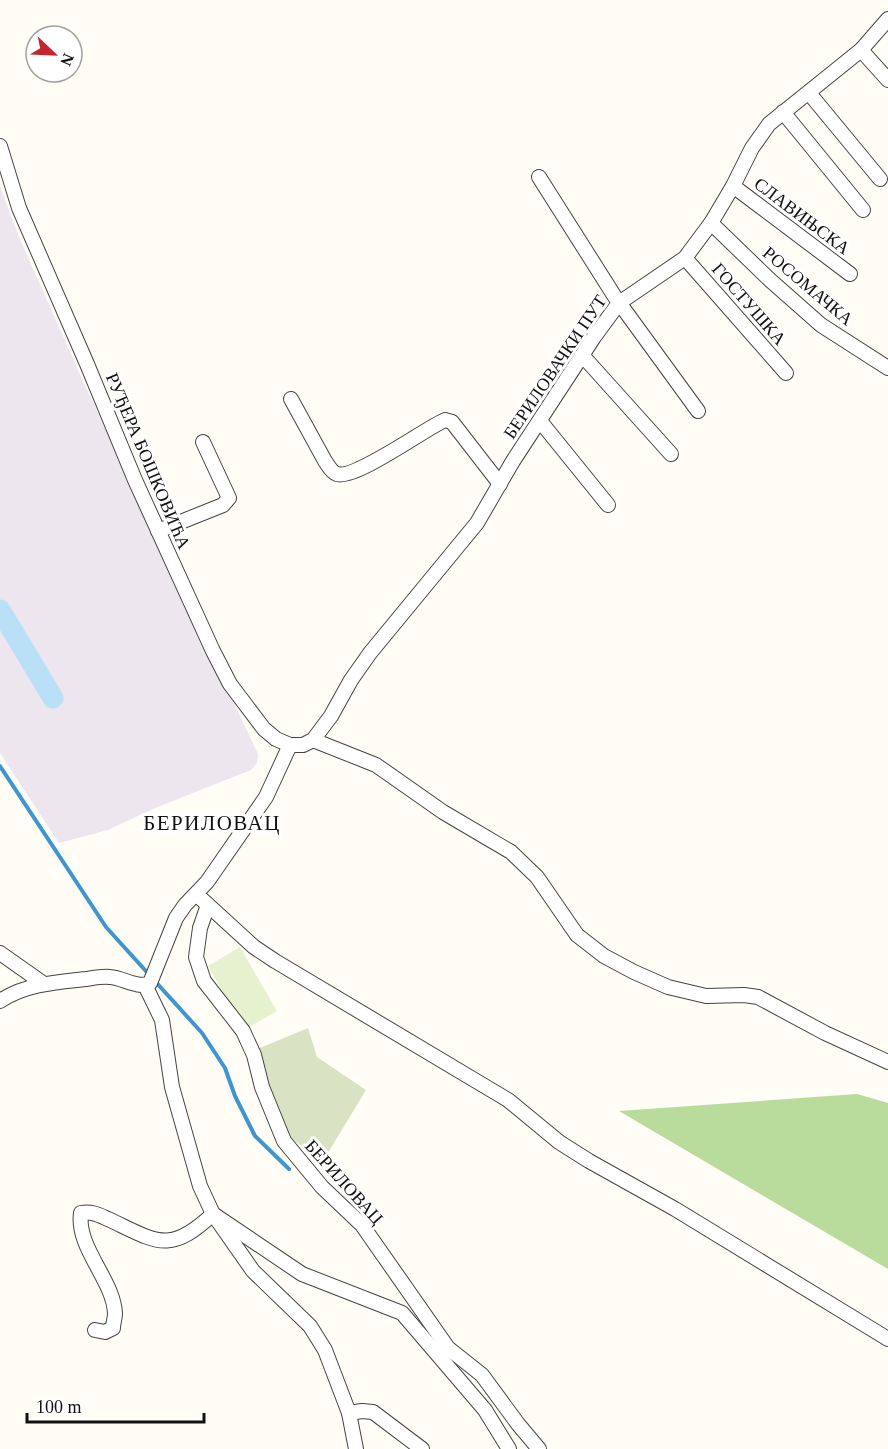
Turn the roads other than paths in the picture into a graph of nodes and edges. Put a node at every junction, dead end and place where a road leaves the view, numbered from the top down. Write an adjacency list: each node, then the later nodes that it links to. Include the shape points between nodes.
1 (888, 19): 2 (street, БЕРИЛОВАЧКИ ПУТ)
2 (861, 50): 3 (street); 4 (street, БЕРИЛОВАЧКИ ПУТ)
3 (888, 80)
4 (809, 93): 5 (street, БЕРИЛОВАЧКИ ПУТ); 8 (street)
5 (783, 111): 9 (street, БЕРИЛОВАЧКИ ПУТ, via 760,136); 10 (street)
6 (0, 146): 25 (street, РУЂЕРА БОШКОВИЋА, via 19,208)
7 (539, 177): 14 (street)
8 (880, 179)
9 (733, 186): 11 (street, БЕРИЛОВАЧКИ ПУТ); 13 (street, СЛАВИЊСКА)
10 (863, 210)
11 (711, 223): 12 (street, БЕРИЛОВАЧКИ ПУТ); 16 (street, РОСОМАЧКА, via 821,325)
12 (685, 258): 14 (street, БЕРИЛОВАЧКИ ПУТ); 17 (street, ГОСТУШКА)
13 (850, 274)
14 (619, 303): 15 (street, БЕРИЛОВАЧКИ ПУТ); 19 (street)
15 (582, 355): 20 (street, БЕРИЛОВАЧКИ ПУТ); 22 (street)
16 (888, 368)
17 (786, 373)
18 (291, 399): 23 (street, via 325,461 337,474 384,457 445,420 452,422)
19 (698, 411)
20 (540, 421): 23 (street, БЕРИЛОВАЧКИ ПУТ); 24 (street)
21 (203, 442): 25 (street, via 228,500)
22 (671, 454)
23 (500, 484): 26 (street, БЕРИЛОВАЧКИ ПУТ, via 477,524 370,653)
24 (608, 505)
25 (158, 531): 27 (street, РУЂЕРА БОШКОВИЋА, via 230,684 264,729)
26 (314, 740): 27 (street); 34 (street, via 376,765 443,812 511,852 537,877 577,935 614,962 668,987 706,996 758,997)
27 (290, 745): 28 (street, via 266,797)
28 (196, 894): 29 (street); 31 (street, via 176,918)
29 (208, 904): 37 (street, via 275,961 508,1100 589,1161); 42 (street, БЕРИЛОВАЦ, via 196,957 204,981 243,1031 284,1141 322,1187 362,1225 448,1348 482,1375)
30 (0, 953): 32 (street)
31 (150, 980): 32 (street, via 109,977); 35 (street, via 162,1020 172,1087 200,1186)
32 (44, 984): 33 (street)
33 (0, 1001)
34 (888, 1062)
35 (213, 1214): 36 (street, via 194,1232 170,1242 150,1239 89,1211 81,1213 88,1247 115,1314 113,1328 105,1332); 38 (street, via 253,1271 310,1326 325,1350); 41 (street, via 302,1275 402,1313 485,1410)
36 (95, 1330)
37 (888, 1340)
38 (349, 1413): 39 (street); 40 (street, via 373,1412)
39 (356, 1449)
40 (422, 1449)
41 (509, 1449)
42 (539, 1449)

